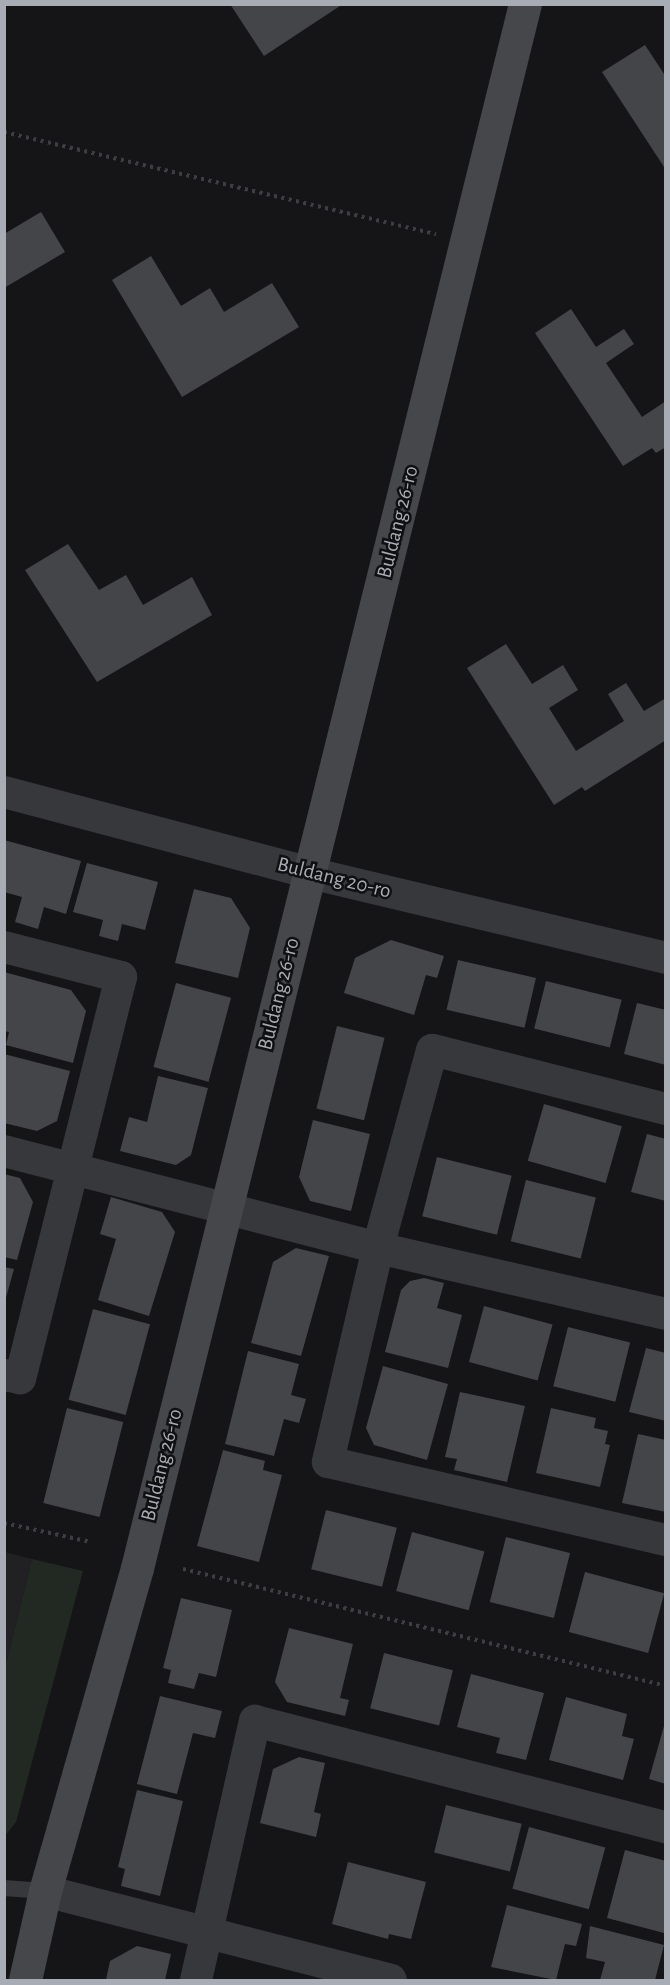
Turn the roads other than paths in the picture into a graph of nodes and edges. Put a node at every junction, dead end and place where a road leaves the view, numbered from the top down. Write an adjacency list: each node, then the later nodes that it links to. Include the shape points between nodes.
1 (525, 4): 3 (street, Buldang 26-ro)
2 (4, 792): 3 (street, Buldang 20-ro)
3 (310, 873): 5 (street, Buldang 20-ro); 9 (street, Buldang 26-ro)
4 (4, 947): 8 (street, via 121,977)
5 (666, 958)
6 (666, 1108): 10 (street, via 432,1050)
7 (4, 1151): 8 (street)
8 (72, 1169): 9 (street); 12 (street, via 20,1378)
9 (224, 1210): 10 (street); 16 (street, Buldang 26-ro, via 136,1568)
10 (378, 1248): 11 (street); 13 (street, via 328,1462)
11 (666, 1314)
12 (4, 1375)
13 (666, 1540)
14 (666, 1827): 17 (street, via 255,1721)
15 (4, 1887): 16 (lane)
16 (45, 1891): 17 (street); 18 (street, Buldang 26-ro)
17 (206, 1933): 19 (street); 20 (street)
18 (25, 1980)
19 (196, 1980)
20 (391, 1980)

